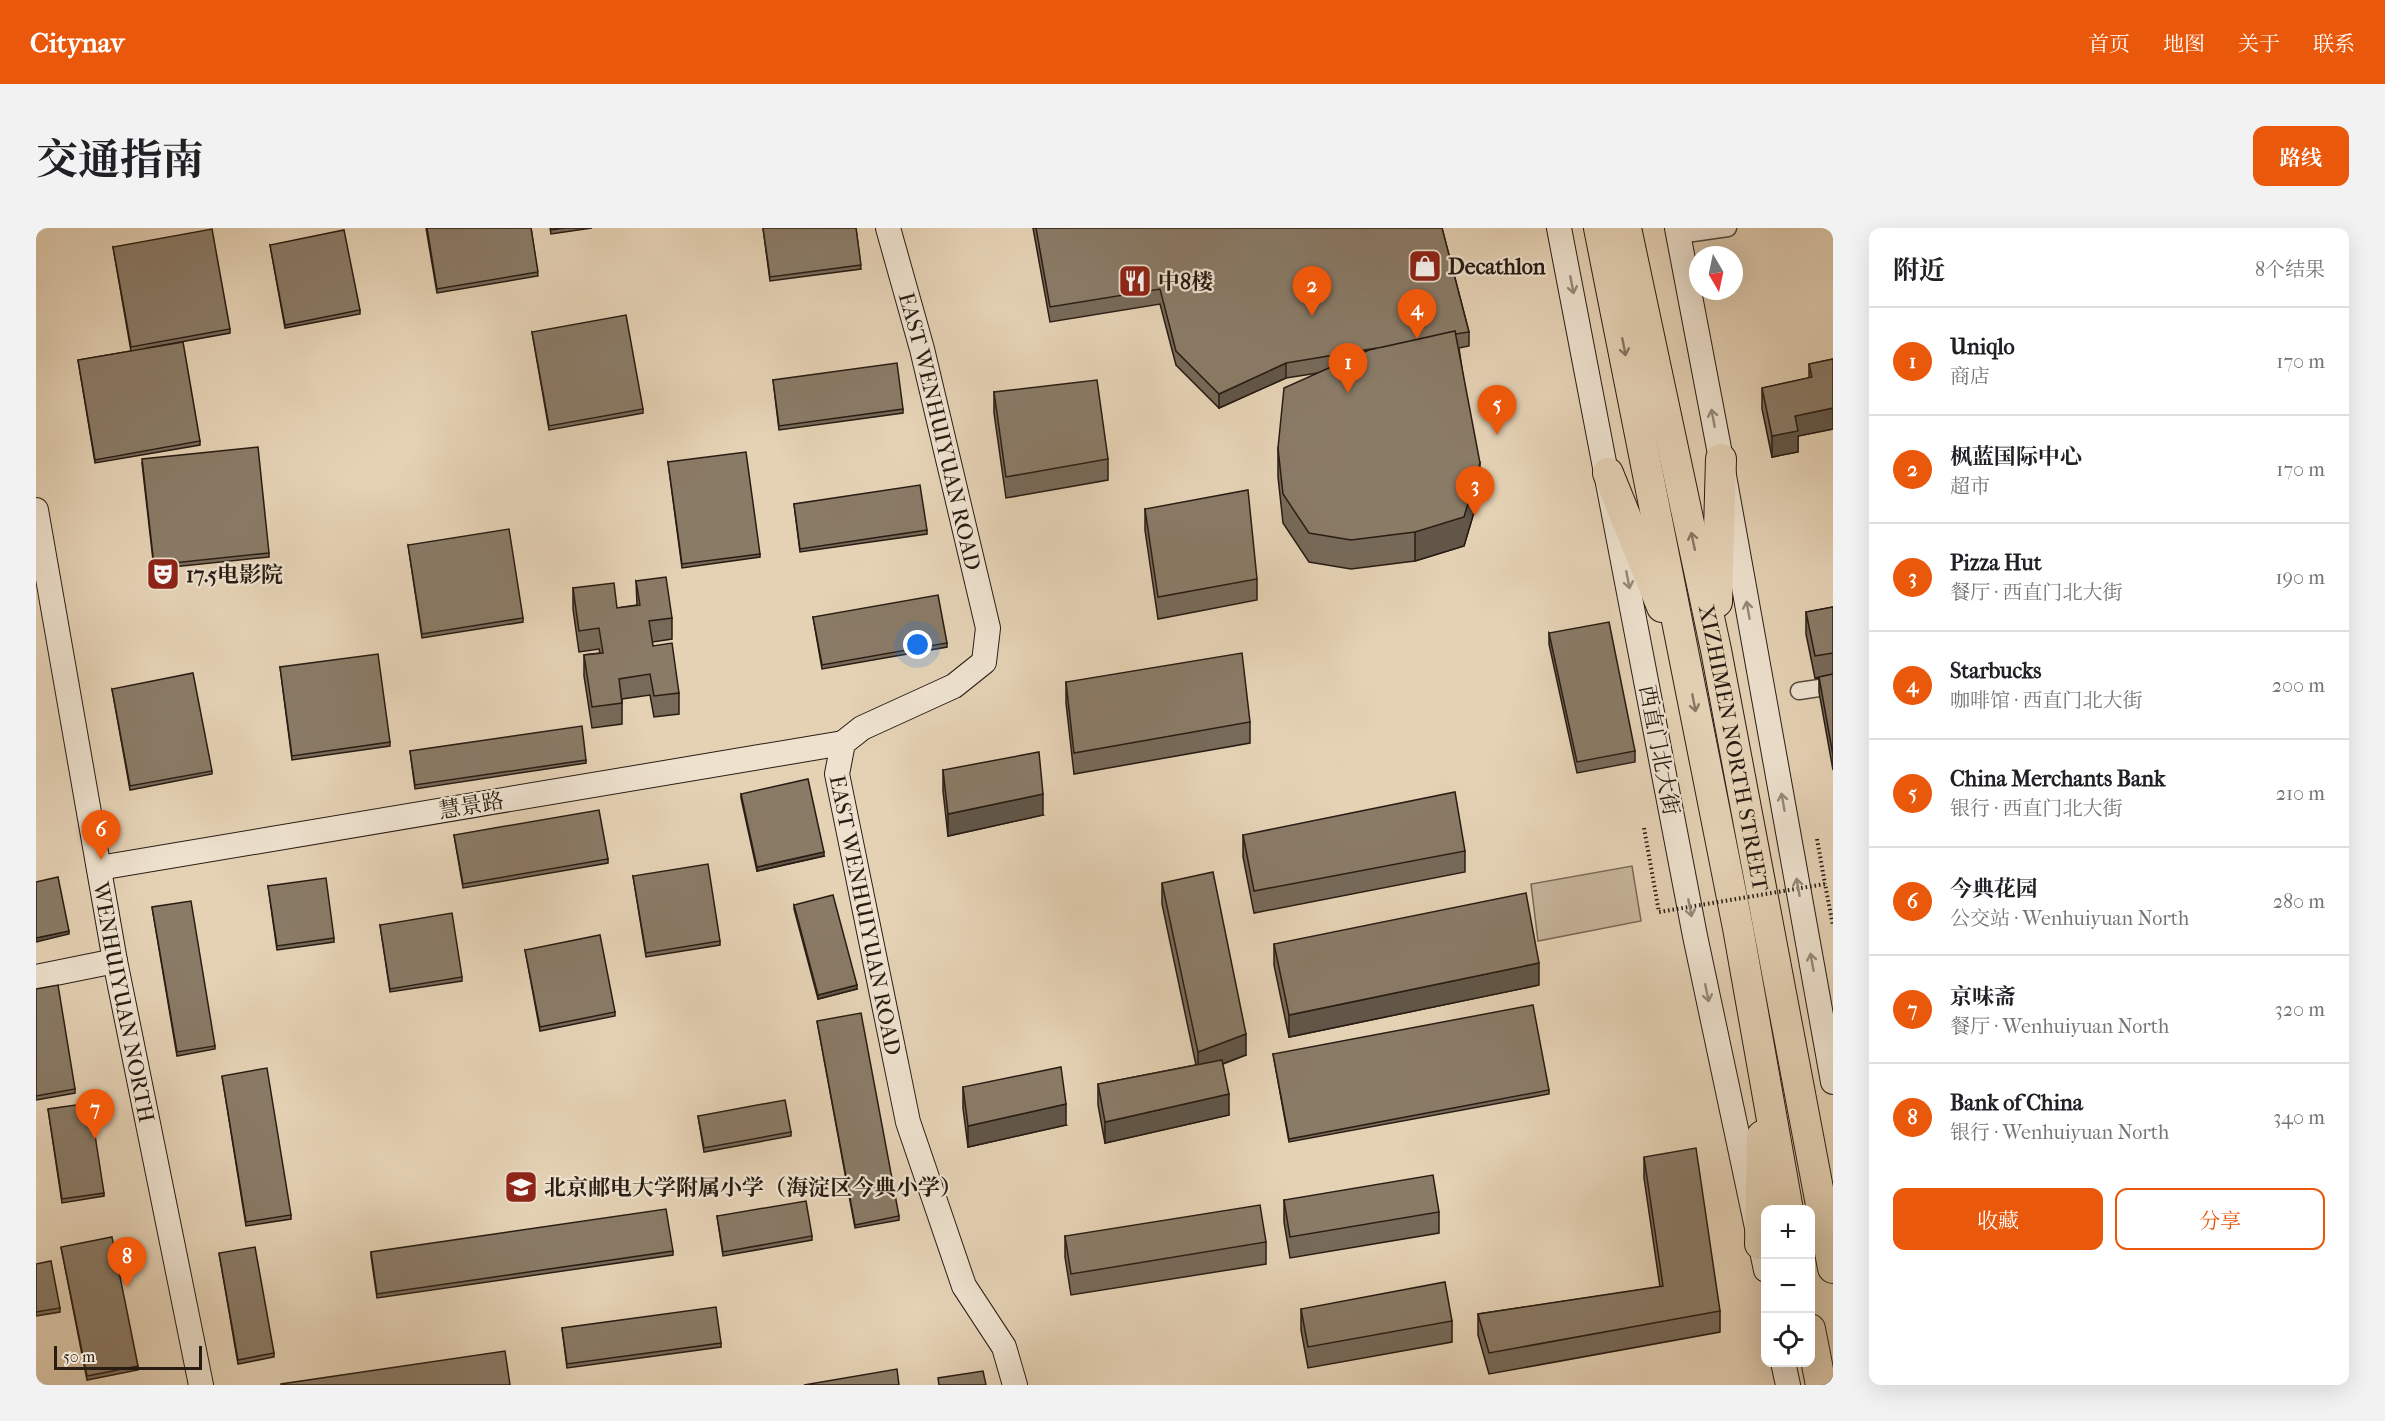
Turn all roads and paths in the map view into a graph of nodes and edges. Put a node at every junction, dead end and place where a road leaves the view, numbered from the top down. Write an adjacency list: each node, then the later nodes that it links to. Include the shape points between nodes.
1 (888, 228): 14 (street, EAST WENHUIYUAN ROAD, via 922,349 988,628 984,662 962,680 862,728)
2 (1559, 228): 8 (street, 西直门北大街, one-way to 8)
3 (1599, 228): 11 (highway, XIZHIMEN NORTH STREET, one-way to 11)
4 (1626, 228): 10 (highway, XIZHIMEN NORTH STREET, one-way to 4)
5 (1728, 228): 6 (street)
6 (1678, 231): 7 (street, one-way to 6)
7 (1721, 459): 10 (highway); 24 (street, one-way to 7)
8 (1608, 473): 11 (highway); 28 (street, 西直门北大街, one-way to 28, via 1693,925)
9 (36, 510): 17 (street, WENHUIYUAN NORTH)
10 (1716, 650): 22 (highway, XIZHIMEN NORTH STREET)
11 (1688, 671): 23 (highway, XIZHIMEN NORTH STREET, one-way to 23)
12 (1833, 686): 13 (street)
13 (1799, 692)
14 (843, 743): 17 (street, 慧景路); 33 (street, EAST WENHUIYUAN ROAD, via 837,774 908,1122 964,1286 1004,1347)
15 (1644, 828): 18 (path, bridge, via 1659,912)
16 (1817, 840): 18 (path)
17 (99, 868): 20 (street, WENHUIYUAN NORTH)
18 (1825, 884): 19 (path, bridge)
19 (1833, 926)
20 (115, 961): 21 (street); 32 (street, WENHUIYUAN NORTH)
21 (36, 977)
22 (1794, 1056): 25 (highway); 29 (highway, XIZHIMEN NORTH STREET)
23 (1763, 1058): 26 (highway); 27 (highway, XIZHIMEN NORTH STREET)
24 (1833, 1082)
25 (1833, 1156)
26 (1763, 1205)
27 (1787, 1205)
28 (1761, 1248)
29 (1833, 1268)
30 (1815, 1354): 35 (highway)
31 (1784, 1367): 34 (street)
32 (201, 1385)
33 (1015, 1385)
34 (1788, 1385)
35 (1821, 1385)

